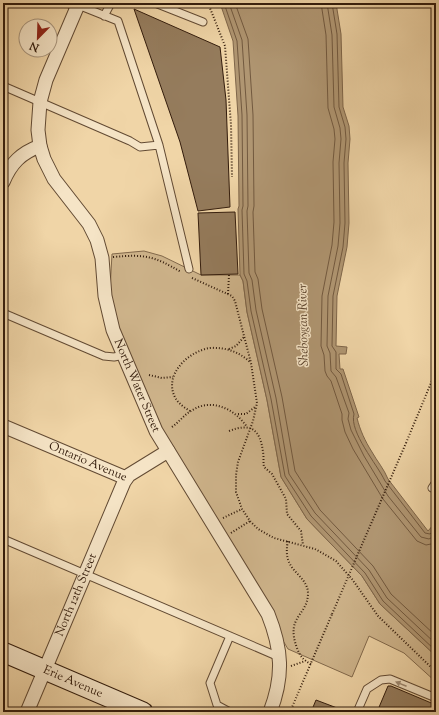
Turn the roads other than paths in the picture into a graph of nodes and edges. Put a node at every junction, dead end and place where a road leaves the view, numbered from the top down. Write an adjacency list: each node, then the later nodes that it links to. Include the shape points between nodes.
1 (111, 3): 4 (lane)
2 (155, 3): 5 (lane)
3 (77, 4): 4 (lane); 7 (street, North Water Street, via 46,80)
4 (104, 16): 8 (lane, via 118,21)
5 (203, 22)
6 (3, 86): 7 (lane)
7 (40, 102): 8 (lane, via 140,147); 9 (street, North Water Street)
8 (159, 145): 11 (lane)
9 (40, 146): 10 (street, via 16,160); 13 (street, North Water Street, via 51,174 89,224 97,240 102,258 108,311)
10 (3, 182)
11 (186, 273)
12 (3, 312): 13 (lane, via 104,356)
13 (124, 355): 15 (street, North Water Street, via 156,431)
14 (3, 426): 16 (street, Ontario Avenue)
15 (168, 451): 16 (street, Ontario Avenue); 23 (street, North Water Street, via 268,614)
16 (126, 478): 20 (street, North 12th Street)
17 (436, 482): 18 (lane, via 432,488)
18 (436, 490)
19 (3, 539): 20 (lane)
20 (85, 574): 21 (lane); 24 (street, North 12th Street)
21 (230, 636): 23 (lane); 28 (lane, via 210,684 217,705)
22 (3, 652): 24 (main road, Erie Avenue)
23 (280, 657): 29 (street, North Water Street, via 277,687)
24 (45, 670): 26 (street, North 12th Street); 27 (main road, Erie Avenue)
25 (436, 698): 30 (lane, one-way to 30, via 390,679 381,680 367,689)
26 (27, 712)
27 (143, 712)
28 (230, 712)
29 (270, 712)
30 (357, 712)

